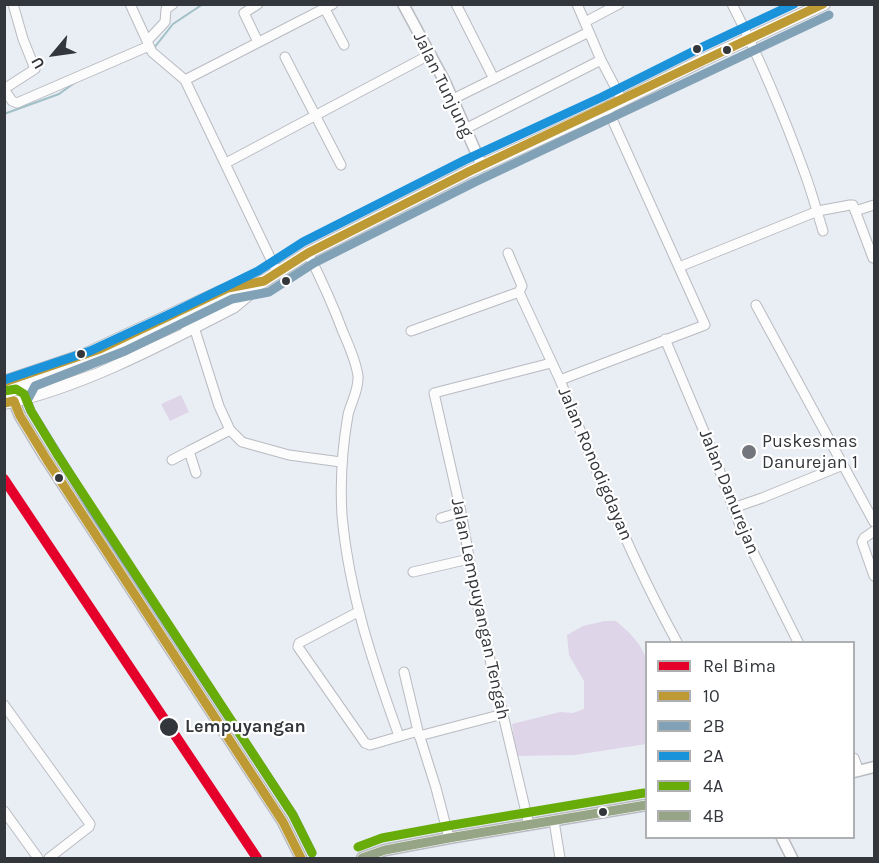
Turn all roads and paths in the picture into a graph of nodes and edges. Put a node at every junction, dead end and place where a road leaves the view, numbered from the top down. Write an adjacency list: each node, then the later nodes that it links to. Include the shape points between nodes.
1 (13, 4): 24 (street, via 35,69)
2 (130, 4): 18 (street)
3 (173, 4): 18 (street, via 166,9 165,21)
4 (258, 4): 16 (street, via 244,13)
5 (403, 4): 19 (street, Jalan Tunjung)
6 (456, 4): 22 (street)
7 (577, 4): 13 (street)
8 (619, 4): 13 (street)
9 (732, 4): 15 (street)
10 (824, 4): 12 (main road)
11 (329, 7): 16 (street); 17 (street)
12 (809, 7): 15 (main road)
13 (585, 22): 14 (street)
14 (589, 32): 21 (street); 22 (street)
15 (750, 38): 26 (main road); 34 (street)
16 (258, 42): 23 (street)
17 (344, 45)
18 (149, 46): 23 (street); 24 (street, via 17,103)
19 (431, 54): 25 (street, Jalan Tunjung); 28 (street)
20 (285, 57): 28 (street)
21 (601, 60): 26 (street); 29 (street)
22 (494, 79): 25 (street)
23 (185, 80): 30 (street)
24 (4, 89)
25 (453, 99): 29 (street, Jalan Tunjung)
26 (622, 100): 27 (main road)
27 (607, 108): 32 (main road); 40 (street, Jalan Ronodigdayan)
28 (315, 117): 30 (street); 31 (street)
29 (465, 129): 32 (street, Jalan Tunjung)
30 (226, 163): 41 (street)
31 (341, 165)
32 (482, 166): 37 (main road)
33 (874, 204): 35 (street)
34 (818, 211): 35 (street, via 852,205); 36 (street); 40 (street)
35 (855, 211): 39 (street)
36 (823, 231)
37 (308, 253): 41 (main road); 58 (street, via 329,296 358,375)
38 (508, 253): 43 (street, via 522,286)
39 (874, 257)
40 (680, 267): 47 (street, Jalan Ronodigdayan, via 705,325)
41 (277, 272): 42 (main road)
42 (264, 281): 45 (main road, via 233,307); 49 (main road, via 228,288 120,340); 54 (main road, bridge)
43 (519, 292): 46 (street); 48 (street)
44 (756, 305): 59 (street)
45 (195, 327): 53 (main road); 55 (street)
46 (411, 331)
47 (665, 339): 51 (street, Jalan Ronodigdayan); 61 (street, Jalan Danurejan)
48 (551, 363): 51 (street); 62 (street, Jalan Lempuyangan Tengah, via 434,393)
49 (55, 366): 50 (main road); 53 (street, via 56,381)
50 (26, 376): 52 (main road); 54 (street)
51 (560, 380): 70 (street, Jalan Ronodigdayan, via 622,528)
52 (4, 382)
53 (63, 385): 54 (main road)
54 (8, 399): 87 (street, via 283,822)
55 (230, 430): 56 (street); 58 (street, via 242,442 289,455)
56 (189, 451): 57 (street); 60 (street)
57 (172, 460)
58 (341, 462): 69 (street, via 345,544)
59 (843, 465): 61 (street); 64 (street)
60 (196, 473)
61 (733, 508): 71 (street, Jalan Danurejan)
62 (461, 512): 63 (street); 66 (street, Jalan Lempuyangan Tengah)
63 (441, 518)
64 (874, 522)
65 (874, 531): 68 (street, via 862,542)
66 (469, 559): 67 (street); 74 (street, Jalan Lempuyangan Tengah)
67 (413, 572)
68 (874, 576)
69 (358, 612): 76 (street); 76 (street, via 298,647 365,743)
70 (676, 641)
71 (797, 641)
72 (404, 672): 75 (street)
73 (4, 705): 86 (street, via 90,824)
74 (503, 714): 75 (street); 82 (street, Jalan Lempuyangan Tengah)
75 (418, 733): 76 (street); 83 (street)
76 (399, 736)
77 (874, 767): 78 (street)
78 (856, 771)
79 (645, 806): 81 (street)
80 (4, 812): 85 (street)
81 (554, 821): 82 (street); 89 (street)
82 (529, 825): 83 (street)
83 (449, 838): 88 (street)
84 (783, 839): 90 (street)
85 (38, 858)
86 (50, 858)
87 (302, 858)
88 (362, 858)
89 (560, 858)
90 (792, 858)

